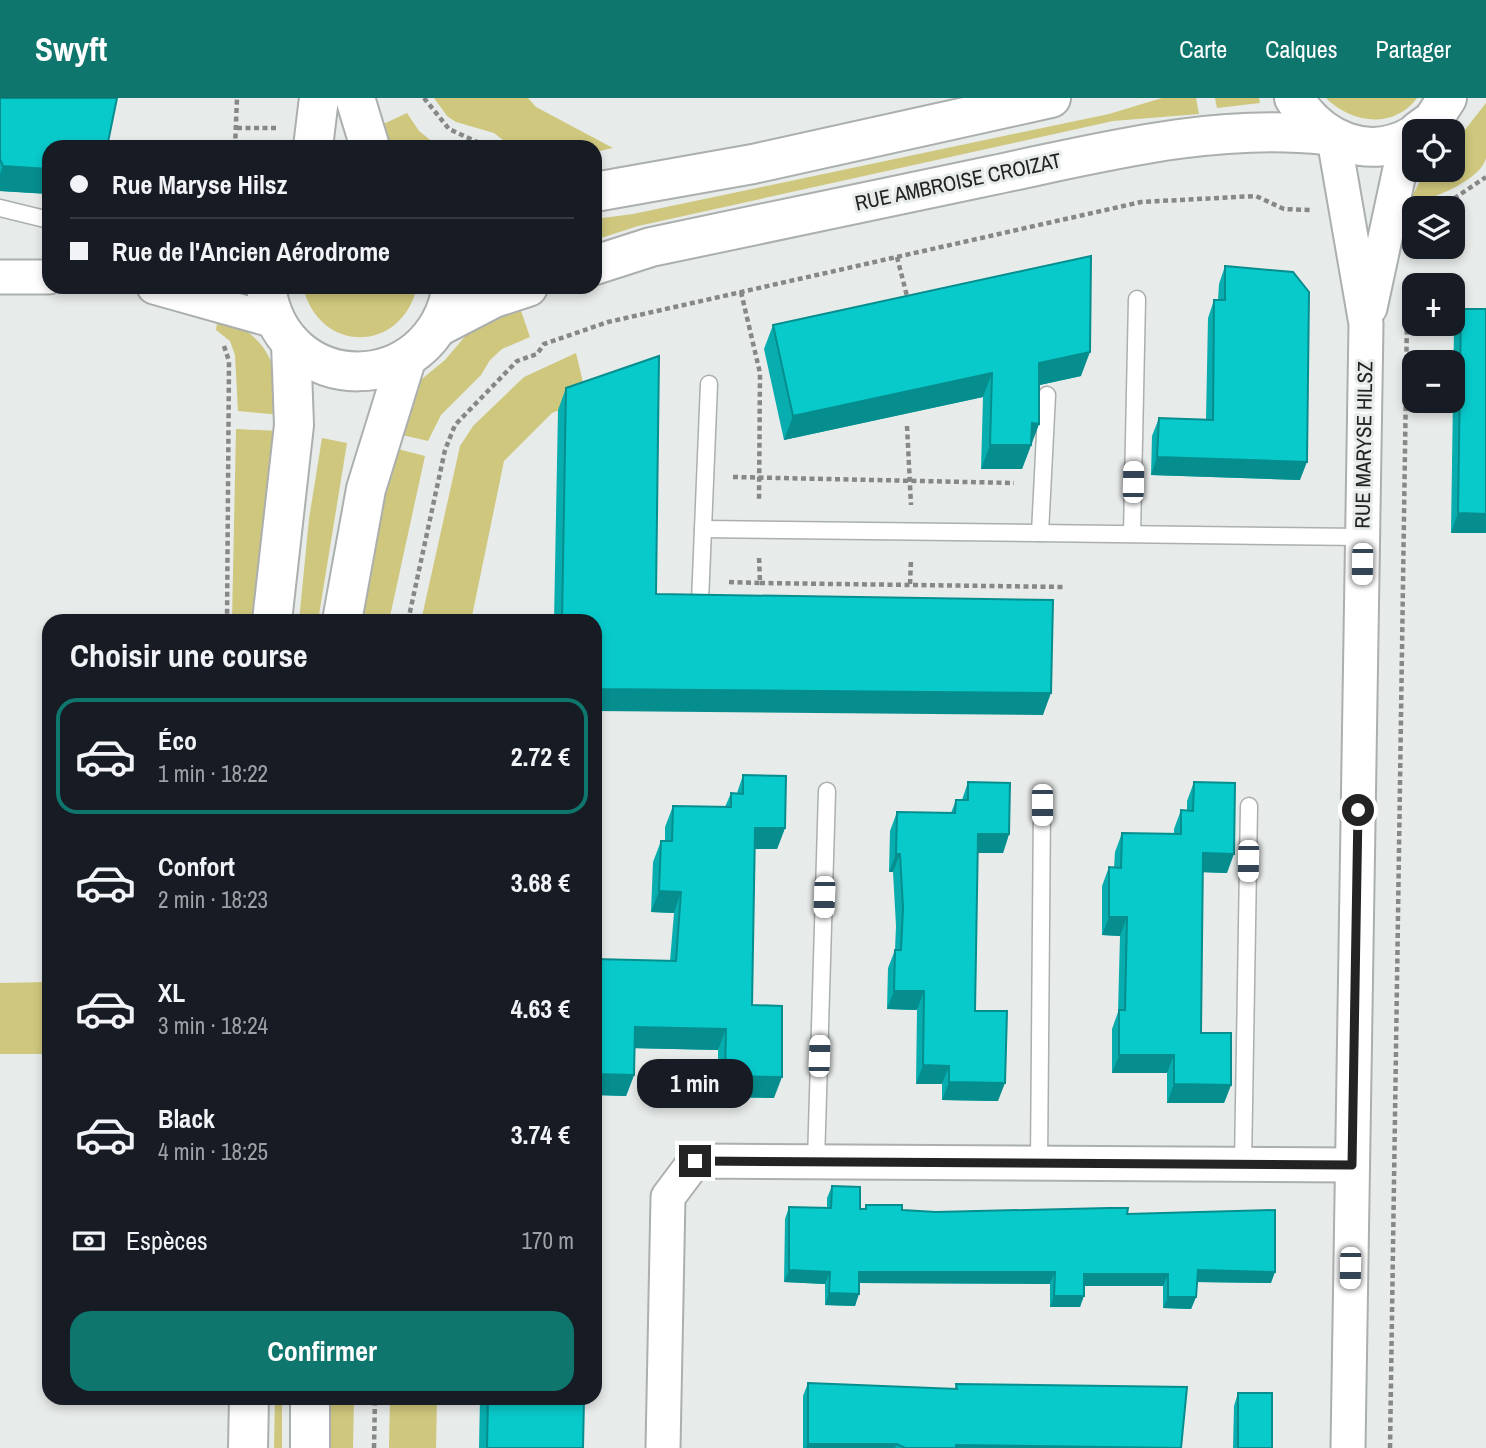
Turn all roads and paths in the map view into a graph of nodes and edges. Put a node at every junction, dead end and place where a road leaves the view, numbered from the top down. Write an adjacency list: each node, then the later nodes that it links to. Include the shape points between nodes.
1 (237, 98): 9 (path)
2 (318, 98): 12 (main road)
3 (355, 98): 14 (main road)
4 (424, 98): 15 (path, via 449,129)
5 (1051, 98): 18 (main road, via 752,164)
6 (1294, 98): 10 (main road, via 1306,117)
7 (1467, 98): 8 (main road)
8 (1433, 119)
9 (237, 128): 12 (path); 13 (path)
10 (1330, 137): 11 (main road, RUE AMBROISE CROIZAT, via 1360,147 1386,146); 24 (main road, RUE AMBROISE CROIZAT, via 1277,130 1235,132 1119,148 651,247); 34 (street, RUE MARYSE HILSZ)
11 (1402, 137)
12 (300, 138)
13 (236, 140)
14 (368, 140)
15 (473, 140)
16 (1402, 162): 34 (street, RUE MARYSE HILSZ)
17 (1486, 177): 19 (path)
18 (602, 191)
19 (1458, 196)
20 (0, 208): 22 (lane)
21 (1323, 213): 23 (path, via 1284,209 1256,196 1141,202)
22 (42, 218)
23 (897, 257): 27 (path); 32 (path)
24 (602, 263)
25 (0, 277): 26 (street)
26 (42, 277)
27 (741, 292): 43 (path, via 760,373); 61 (path, via 608,322 544,344 537,354 517,361 455,425)
28 (183, 294): 33 (street)
29 (450, 294): 35 (main road)
30 (506, 294): 35 (main road)
31 (1138, 299): 50 (lane)
32 (911, 310)
33 (277, 317): 38 (main road, via 316,362 346,372 377,371); 59 (main road, via 294,425)
34 (1366, 324): 51 (street, RUE MARYSE HILSZ)
35 (440, 326): 38 (main road)
36 (1407, 336): 77 (path)
37 (215, 338): 58 (path, via 223,343 229,361)
38 (406, 360): 60 (main road, via 366,489)
39 (709, 384): 42 (lane)
40 (1046, 396): 45 (lane)
41 (907, 426): 44 (path)
42 (706, 476): 43 (path); 47 (lane)
43 (760, 477): 44 (path); 48 (path)
44 (912, 481): 45 (path); 46 (path)
45 (1042, 483): 49 (lane)
46 (911, 515)
47 (703, 529): 48 (lane); 57 (lane)
48 (759, 530): 49 (lane); 54 (path)
49 (1040, 533): 50 (lane)
50 (1132, 534): 51 (lane)
51 (1362, 537): 68 (street, RUE MARYSE HILSZ)
52 (911, 548): 55 (path)
53 (720, 582): 54 (path)
54 (760, 583): 55 (path)
55 (910, 584): 56 (path)
56 (1066, 587)
57 (700, 602)
58 (228, 614)
59 (273, 614)
60 (343, 614)
61 (410, 614)
62 (827, 791): 65 (lane)
63 (1042, 805): 66 (lane)
64 (1249, 806): 67 (lane)
65 (816, 1162): 66 (street); 75 (street, via 695,1161 668,1197)
66 (1039, 1163): 67 (street)
67 (1243, 1164): 68 (street)
68 (1352, 1165): 76 (street, RUE MARYSE HILSZ)
69 (249, 1405): 72 (main road)
70 (310, 1405): 73 (main road)
71 (375, 1405): 74 (path)
72 (248, 1448)
73 (310, 1448)
74 (374, 1448)
75 (663, 1448)
76 (1348, 1448)
77 (1390, 1448)

